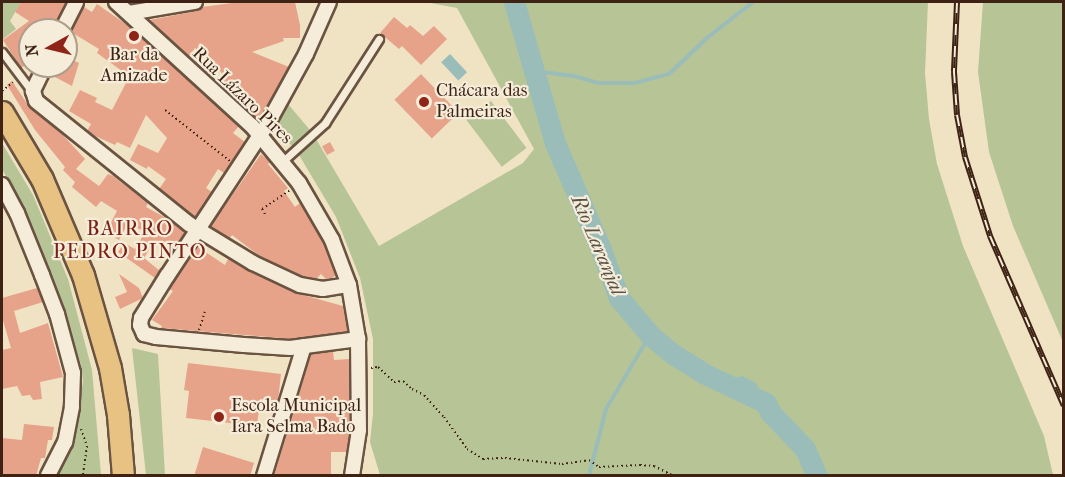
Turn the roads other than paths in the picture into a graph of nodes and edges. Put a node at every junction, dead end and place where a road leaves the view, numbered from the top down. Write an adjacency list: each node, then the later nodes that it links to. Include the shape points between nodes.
1 (76, 2): 6 (street)
2 (116, 2): 5 (street, Rua Lázaro Pires)
3 (195, 2): 5 (street)
4 (329, 2): 12 (street, via 306,54)
5 (129, 13): 12 (street, Rua Lázaro Pires)
6 (68, 18)
7 (378, 39): 13 (lane, via 325,123)
8 (2, 52): 10 (lane)
9 (40, 78): 10 (street)
10 (33, 93): 15 (street, via 36,101)
11 (2, 112): 20 (main road, via 42,179 83,275 110,368)
12 (261, 135): 13 (street, Rua Lázaro Pires); 15 (street)
13 (283, 161): 16 (street, Rua Lázaro Pires, via 332,240)
14 (2, 185): 19 (street, via 57,314 73,373 65,442)
15 (197, 230): 16 (street, via 254,264 300,285 323,289); 18 (street, via 141,318 140,328 146,335)
16 (348, 285): 17 (street, Rua Lázaro Pires)
17 (358, 339): 18 (street); 22 (street, Rua Lázaro Pires, via 359,430)
18 (304, 346): 21 (street)
19 (48, 476)
20 (123, 476)
21 (264, 476)
22 (352, 476)

